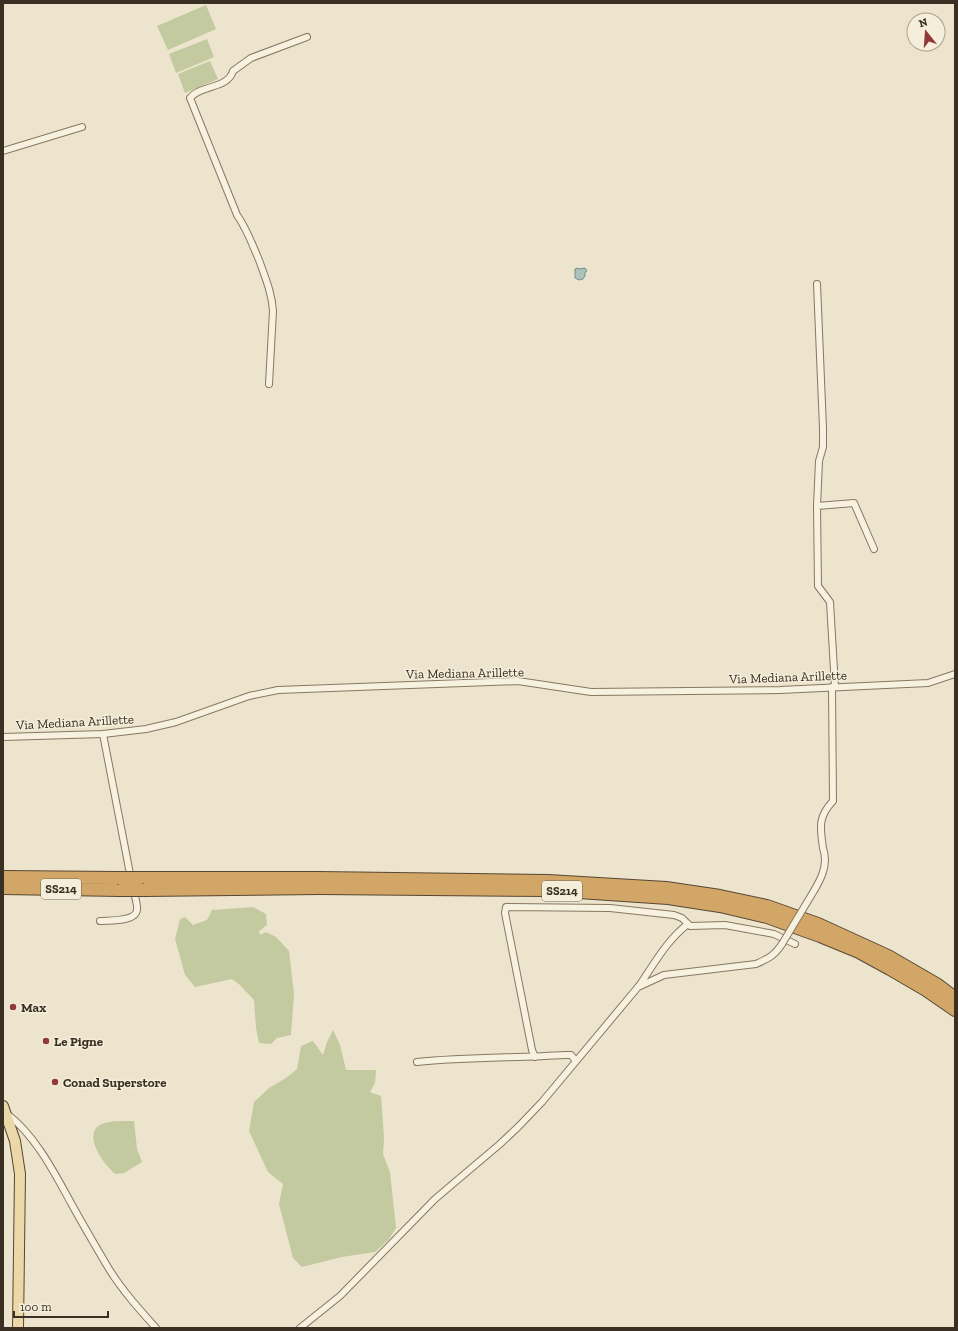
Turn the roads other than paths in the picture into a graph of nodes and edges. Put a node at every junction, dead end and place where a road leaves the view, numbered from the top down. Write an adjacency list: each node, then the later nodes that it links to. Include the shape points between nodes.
1 (307, 37): 5 (street, via 251,58 233,71 232,76 225,81 193,94 190,98 270,288 273,311)
2 (82, 127): 3 (street)
3 (3, 151)
4 (817, 284): 6 (street, via 823,447)
5 (269, 384)
6 (817, 506): 7 (street, via 854,503); 9 (street, via 818,586 830,602)
7 (874, 549)
8 (955, 674): 9 (street, Via Mediana Arillette, via 928,683)
9 (833, 687): 10 (street, Via Mediana Arillette, via 591,692 518,681 278,690 249,696 162,726); 19 (street, bridge, via 833,801 822,816 820,828 825,860 822,877 782,944 776,953 756,964 664,975)
10 (103, 734): 11 (street, Via Mediana Arillette); 16 (street, via 138,909 136,915 130,918)
11 (3, 737)
12 (3, 877): 13 (highway, SS214)
13 (118, 884): 14 (highway, SS214, bridge); 15 (highway, SS214)
14 (142, 884): 20 (highway, SS214, via 319,878 548,881 674,889 767,906 818,924 888,956); 21 (highway, SS214, via 549,890 668,898 720,906 767,917 859,952 926,990)
15 (3, 888)
16 (100, 921)
17 (688, 924): 18 (street, via 725,925 774,934); 19 (street, via 658,956); 22 (street, via 674,915 632,910 506,907 505,913 532,1050)
18 (795, 944)
19 (638, 988): 23 (street)
20 (955, 998)
21 (955, 1010)
22 (536, 1057): 23 (street, via 571,1055); 24 (street)
23 (576, 1061): 28 (street, via 542,1102 500,1144 435,1199 340,1296)
24 (417, 1062)
25 (5, 1110): 26 (main road, via 20,1174); 27 (street, via 45,1159 110,1270)
26 (18, 1328)
27 (156, 1328)
28 (300, 1328)

